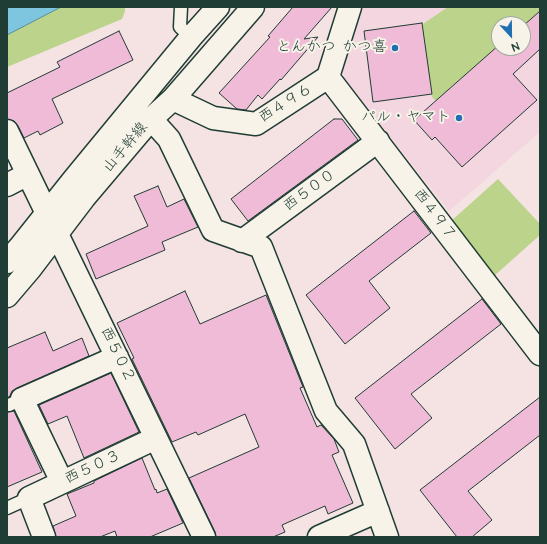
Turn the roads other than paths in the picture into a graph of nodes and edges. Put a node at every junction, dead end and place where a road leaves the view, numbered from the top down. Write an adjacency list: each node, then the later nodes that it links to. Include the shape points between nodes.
1 (181, 7): 5 (lane, via 180,28)
2 (218, 7): 5 (street, 山手幹線)
3 (253, 7): 7 (street, 山手幹線)
4 (350, 7): 6 (street, 西４９６)
5 (191, 36): 13 (street, 山手幹線)
6 (328, 77): 7 (street, 西４９６, via 256,124 213,118); 10 (street, 西４９７)
7 (173, 99): 8 (street, 山手幹線)
8 (151, 119): 14 (street, 山手幹線, via 84,198); 15 (street, via 169,139 213,230)
9 (7, 131): 11 (street, 西５０２)
10 (378, 141): 15 (street, 西５００); 18 (street, 西４９７)
11 (28, 174): 12 (street); 13 (street, 西５０２)
12 (7, 185)
13 (47, 214): 14 (street, 西５０２); 16 (street, 山手幹線)
14 (57, 235): 17 (street, 山手幹線); 19 (street, 西５０２)
15 (242, 241): 24 (street, via 261,247 326,411 354,444)
16 (7, 262)
17 (7, 296)
18 (540, 354)
19 (118, 357): 20 (street, 西５０２); 21 (street, via 15,402)
20 (156, 438): 21 (street, 西５０３); 26 (street, 西５０２)
21 (62, 482): 22 (street, 西５０３)
22 (30, 498): 23 (lane); 25 (street)
23 (7, 508)
24 (378, 511): 27 (street); 28 (street)
25 (44, 537)
26 (204, 537)
27 (319, 537)
28 (387, 537)

